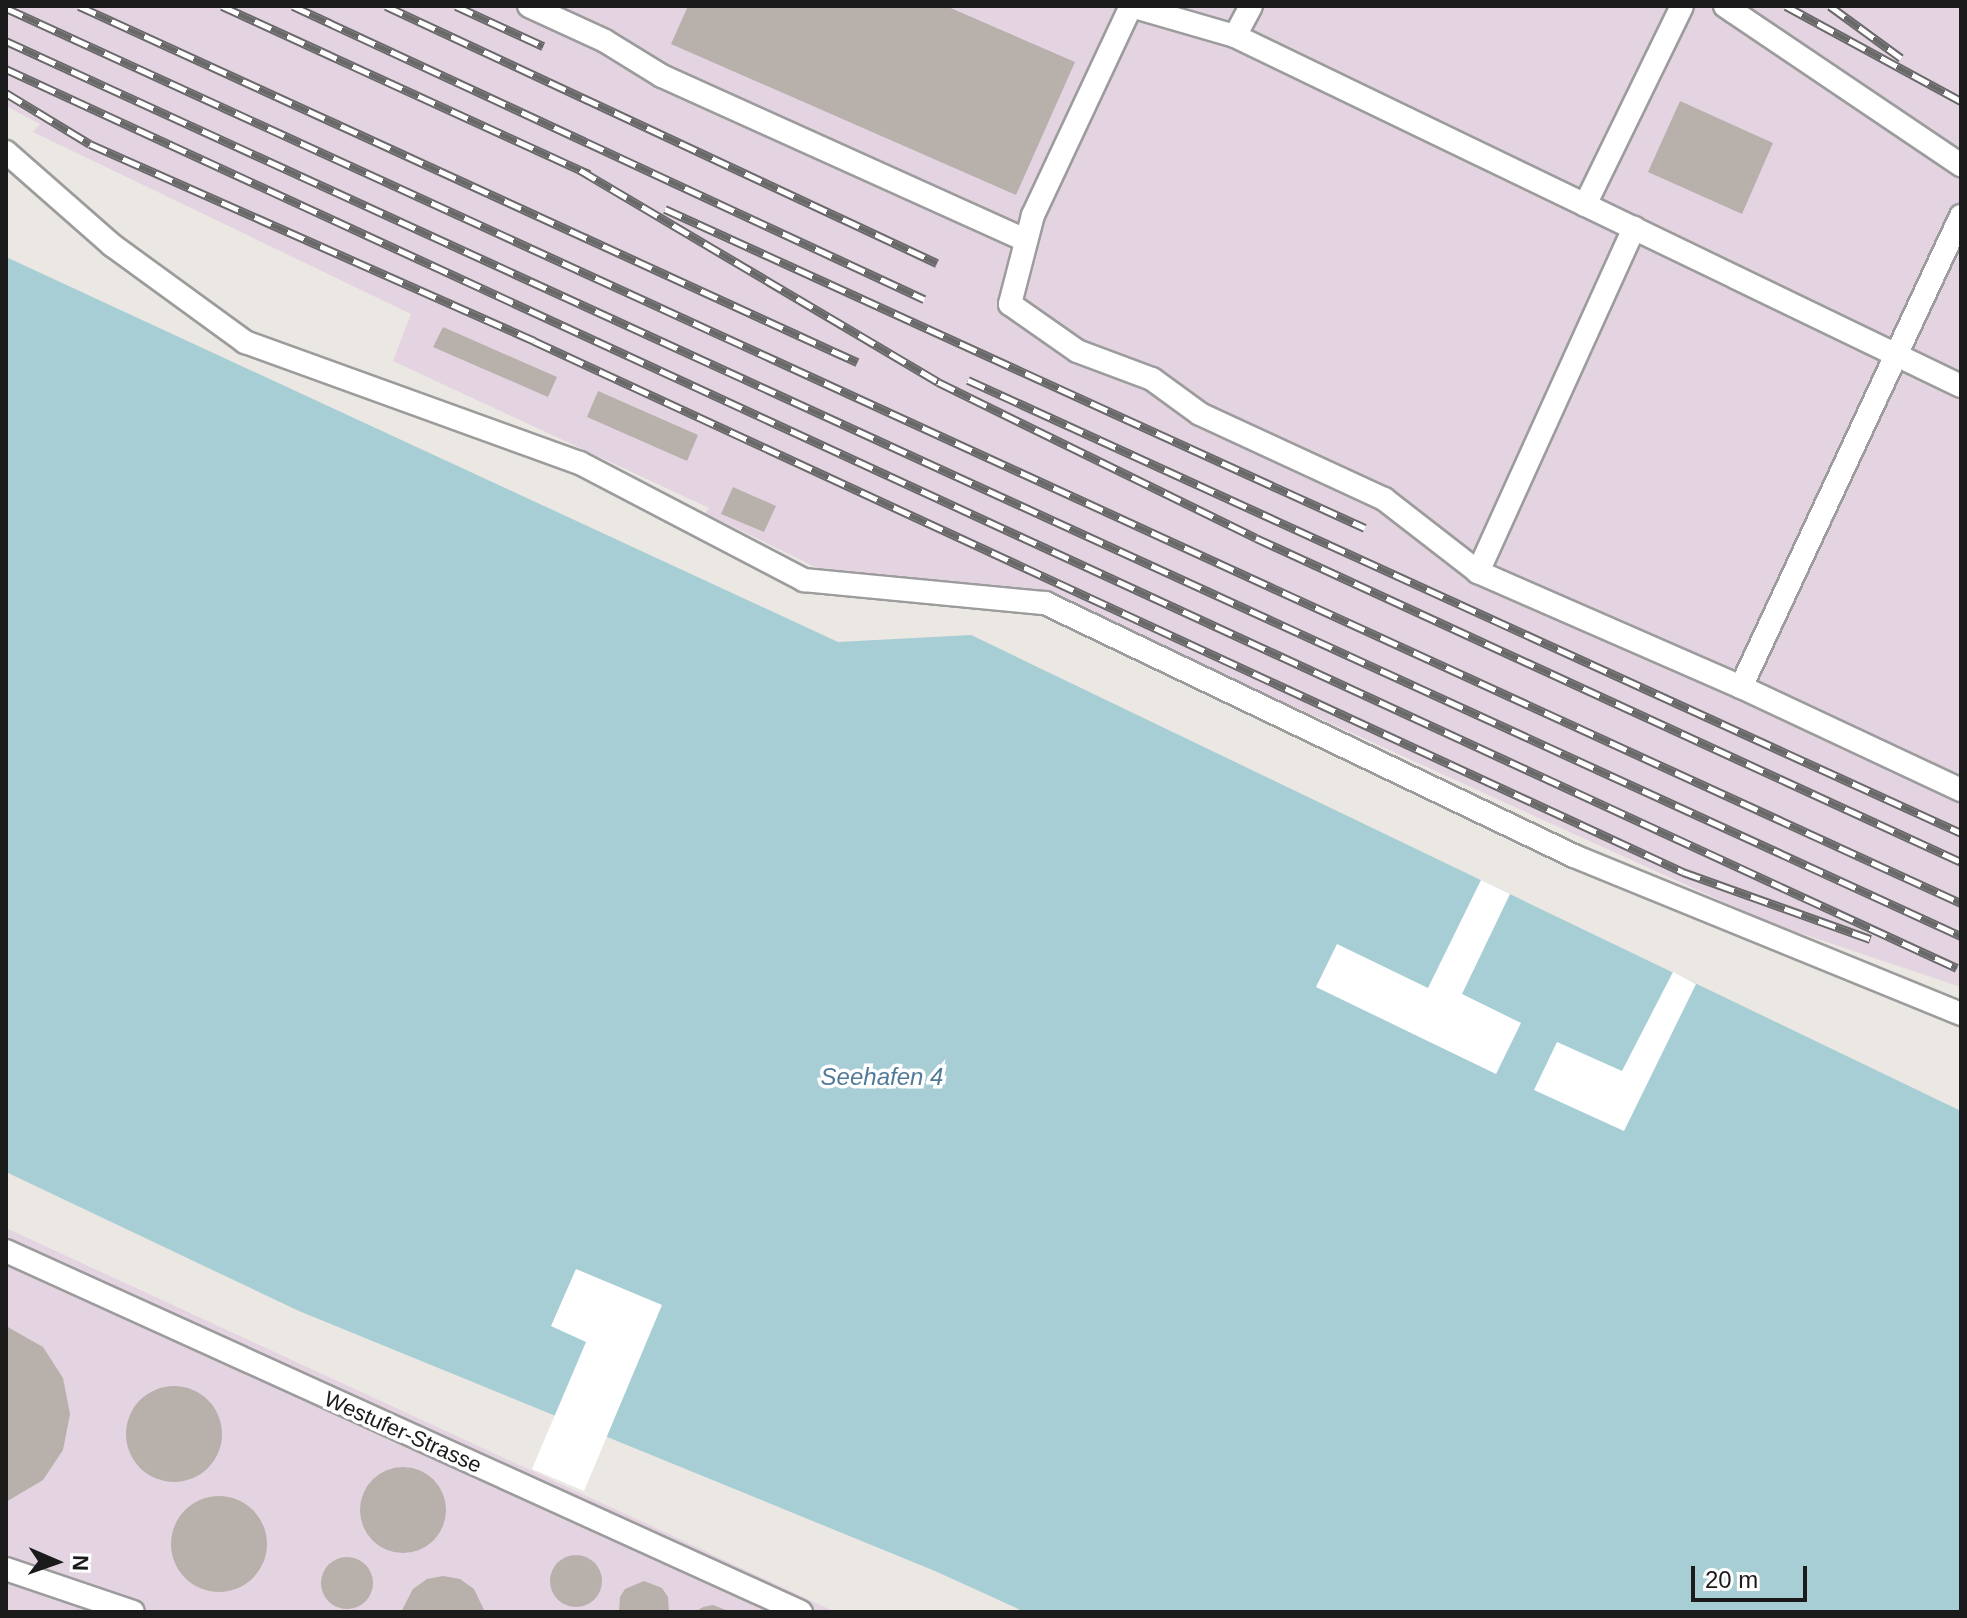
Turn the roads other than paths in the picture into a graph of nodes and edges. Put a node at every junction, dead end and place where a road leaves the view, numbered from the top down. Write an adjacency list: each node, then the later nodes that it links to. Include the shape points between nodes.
1 (529, 6): 12 (lane, via 605,41 662,76)
2 (1131, 6): 6 (lane); 12 (lane)
3 (1251, 6): 6 (lane)
4 (1682, 6): 9 (lane)
5 (1725, 6): 8 (lane)
6 (1235, 36): 9 (lane)
7 (6, 152): 18 (lane, via 112,245 245,342 580,463 804,580 1045,603 1574,856)
8 (1961, 165)
9 (1585, 205): 11 (lane)
10 (1961, 216): 13 (lane)
11 (1634, 228): 13 (lane); 15 (lane)
12 (1026, 240): 15 (lane, via 1010,304 1077,351 1152,379 1200,414 1384,499)
13 (1896, 355): 14 (lane); 16 (lane)
14 (1961, 386)
15 (1478, 572): 16 (lane)
16 (1741, 687): 17 (lane)
17 (1961, 790)
18 (1961, 1014)
19 (6, 1251): 22 (lane, Westufer-Strasse)
20 (6, 1569): 21 (lane)
21 (133, 1612)
22 (801, 1612)

